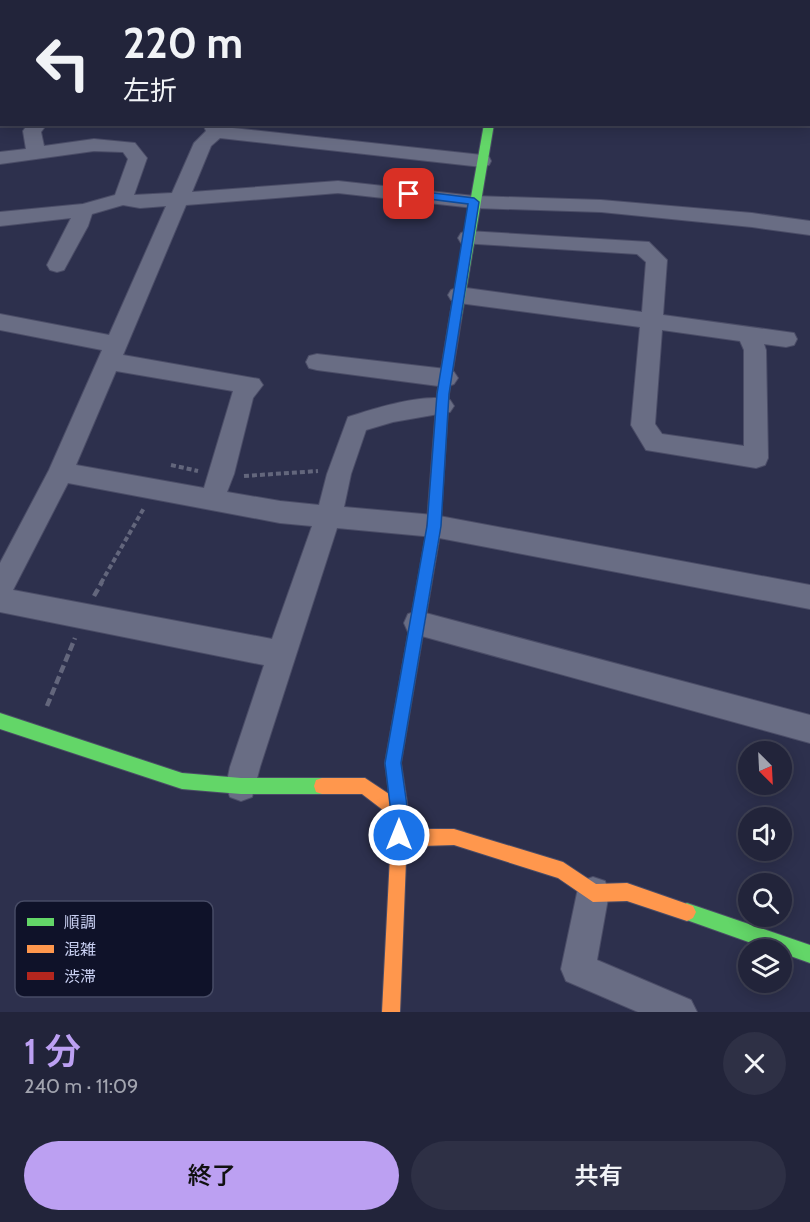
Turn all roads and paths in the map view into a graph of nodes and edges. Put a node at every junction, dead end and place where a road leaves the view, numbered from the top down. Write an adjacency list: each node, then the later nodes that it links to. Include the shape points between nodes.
1 (36, 126): 4 (street, via 32,132)
2 (489, 126): 6 (street)
3 (214, 128): 6 (street); 7 (street, via 203,143)
4 (36, 153): 5 (street); 8 (street, via 94,145 128,147 138,158)
5 (0, 158)
6 (482, 161): 9 (street)
7 (180, 198): 8 (street, via 140,202); 9 (street, via 338,187); 20 (street)
8 (123, 199): 10 (street)
9 (474, 202): 12 (street, via 601,206); 13 (street)
10 (83, 210): 11 (street); 14 (street)
11 (0, 219)
12 (810, 228)
13 (468, 238): 15 (street); 16 (street, via 642,247 657,260)
14 (57, 265)
15 (459, 295): 16 (street); 22 (street)
16 (651, 321): 18 (street); 18 (street, via 643,425 655,443 756,458 756,350)
17 (0, 322): 20 (street)
18 (749, 334): 19 (street)
19 (786, 339)
20 (112, 353): 25 (street); 26 (street, via 251,385 242,395)
21 (317, 362): 22 (street)
22 (446, 378): 23 (street)
23 (442, 406): 27 (street, via 393,413 356,424); 30 (street)
24 (171, 465): 26 (path)
25 (61, 472): 28 (street); 31 (street)
26 (222, 474): 27 (path, via 330,470); 28 (street)
27 (339, 474): 29 (street)
28 (211, 500): 29 (street)
29 (329, 517): 30 (street); 35 (street)
30 (434, 526): 32 (street); 34 (street)
31 (0, 589)
32 (810, 597)
33 (0, 600): 35 (street)
34 (418, 623): 37 (street); 39 (street, via 393,763)
35 (282, 653): 38 (street, via 244,767)
36 (0, 721): 38 (street, via 182,781)
37 (810, 729)
38 (242, 786): 39 (street, via 365,786)
39 (400, 813): 40 (street, via 420,838 454,837 563,871); 42 (street)
40 (593, 893): 41 (street, via 627,892); 43 (street, via 578,969)
41 (810, 954)
42 (391, 1012)
43 (680, 1012)

